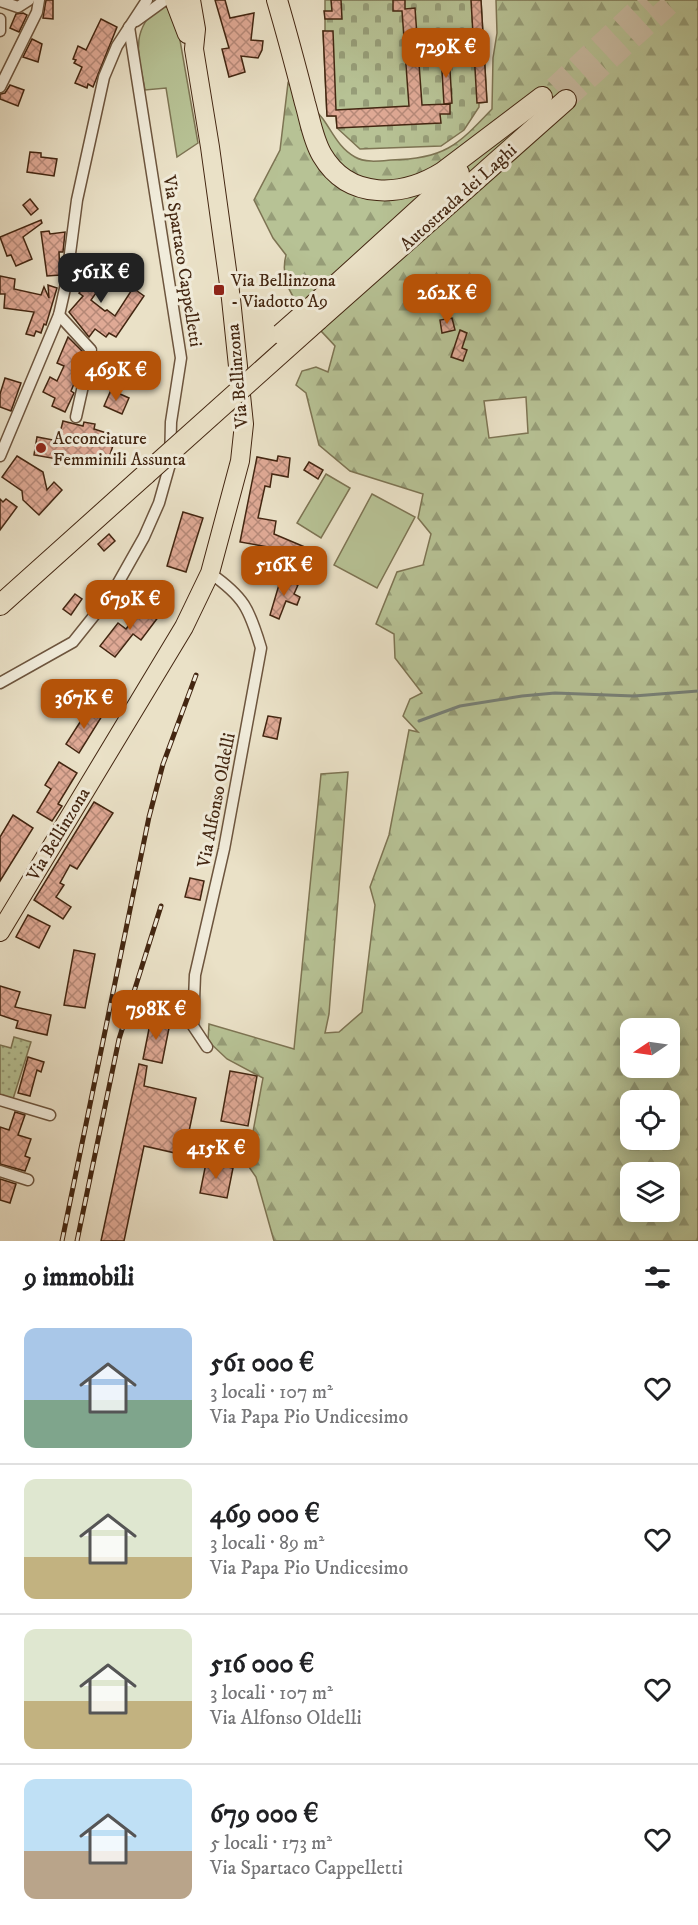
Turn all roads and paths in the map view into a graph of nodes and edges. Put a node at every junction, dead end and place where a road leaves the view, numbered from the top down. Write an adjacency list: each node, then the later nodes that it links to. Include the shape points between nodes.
1 (0, 0): 2 (street, via 18,8)
2 (29, 0)
3 (39, 0): 13 (street, via 37,12)
4 (147, 0): 10 (street)
5 (165, 0): 10 (street)
6 (174, 0): 12 (main road, Via Bellinzona)
7 (190, 0): 12 (main road, Via Bellinzona, via 196,29)
8 (278, 0): 17 (highway, Autostrada dei Laghi, bridge, via 318,147 333,169 356,185 387,192 427,182 554,94)
9 (0, 19): 11 (street)
10 (129, 27): 14 (street, via 104,77 77,200); 21 (street, Via Spartaco Cappelletti, via 180,349 170,464 155,512 113,592 73,642)
11 (0, 31)
12 (194, 49): 18 (main road, Via Bellinzona, via 225,251 244,424 240,461)
13 (0, 87)
14 (59, 315): 15 (street, via 91,350); 16 (street)
15 (76, 417)
16 (0, 456)
17 (145, 466): 19 (highway, Autostrada dei Laghi); 20 (highway, Autostrada dei Laghi)
18 (210, 573): 22 (main road, Via Bellinzona, via 184,627); 23 (street, Via Alfonso Oldelli, via 236,591 252,617 261,648 224,849 195,975 194,1026)
19 (0, 587)
20 (0, 605)
21 (0, 683)
22 (0, 932)
23 (207, 1047)
24 (0, 1100): 25 (street)
25 (50, 1115)
26 (0, 1170): 27 (street)
27 (28, 1180)

